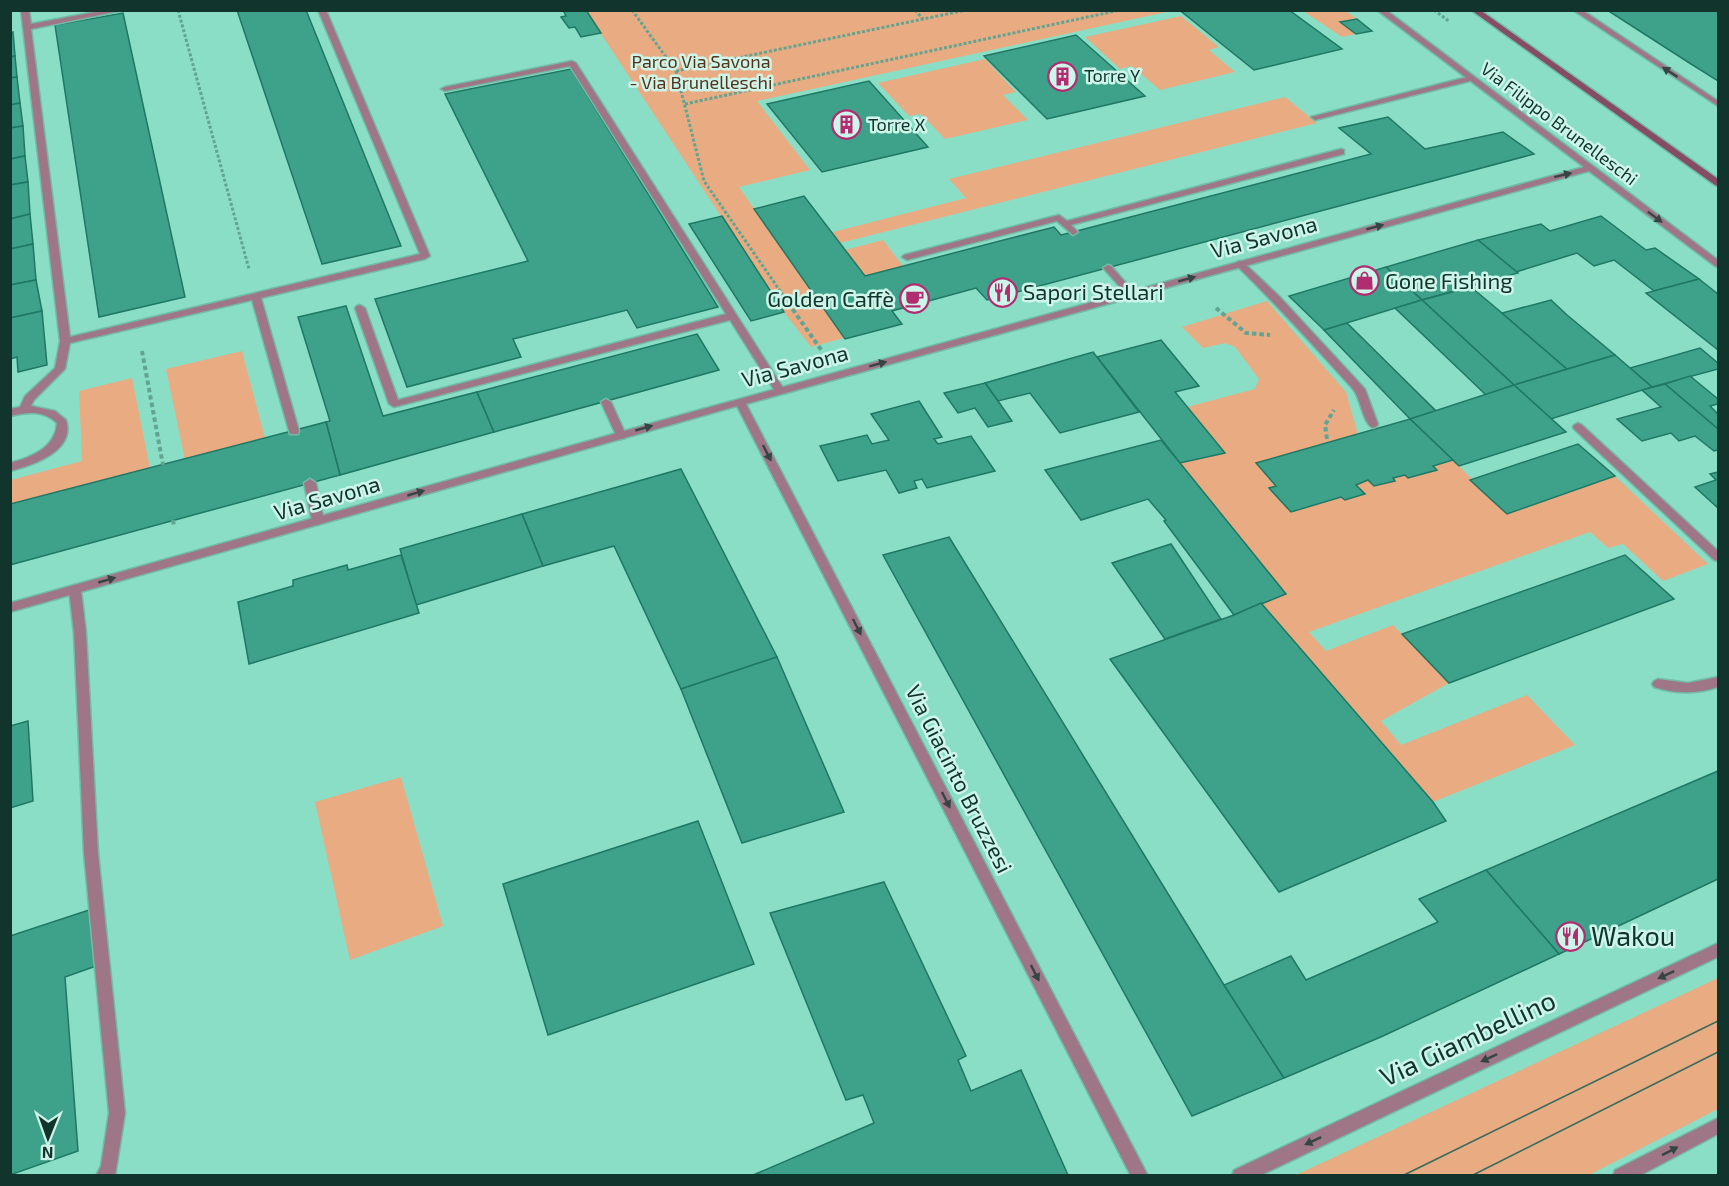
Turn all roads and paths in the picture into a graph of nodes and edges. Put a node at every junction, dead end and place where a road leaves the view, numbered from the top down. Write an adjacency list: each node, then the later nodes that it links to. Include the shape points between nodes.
1 (25, 10): 13 (street)
2 (121, 10): 13 (street)
3 (178, 10): 30 (path)
4 (322, 10): 30 (street, via 425,256)
5 (632, 10): 14 (path)
6 (915, 10): 12 (path)
7 (966, 10): 12 (path)
8 (1120, 10): 17 (path)
9 (1380, 10): 15 (street, Via Filippo Brunelleschi)
10 (1474, 10): 22 (main road)
11 (1576, 10): 18 (street, one-way to 11)
12 (923, 19): 14 (path)
13 (27, 27): 34 (street)
14 (676, 71): 17 (path)
15 (1471, 78): 19 (street); 21 (street, Via Filippo Brunelleschi)
16 (445, 89): 32 (street, via 572,63)
17 (685, 104): 35 (path, via 704,181)
18 (1719, 104)
19 (1315, 117)
20 (1341, 152): 23 (street)
21 (1592, 168): 26 (street, Via Savona, one-way to 21); 27 (street, Via Filippo Brunelleschi, one-way to 27)
22 (1717, 181)
23 (1064, 224): 24 (street); 25 (street, via 1059,218)
24 (1073, 232)
25 (907, 257)
26 (1240, 264): 29 (street, Via Savona, one-way to 26); 41 (street, via 1361,391)
27 (1719, 264)
28 (1108, 268): 29 (street)
29 (1131, 294): 36 (street, Via Savona, one-way to 29)
30 (256, 296): 33 (street); 43 (street)
31 (360, 308): 32 (street, via 394,404 584,359)
32 (732, 316): 36 (street)
33 (137, 324): 34 (street); 45 (path)
34 (65, 340): 39 (street, via 60,369 29,399)
35 (822, 351)
36 (780, 391): 38 (street, Via Savona)
37 (606, 402): 44 (street)
38 (740, 402): 44 (street, Via Savona, one-way to 38); 59 (street, Via Giacinto Bruzzesi, one-way to 59)
39 (24, 410): 40 (street); 46 (street, via 42,409 55,414 62,422 63,432 57,444 44,455)
40 (10, 413)
41 (1373, 424)
42 (1578, 427): 51 (street)
43 (294, 431)
44 (621, 435): 49 (street, Via Savona, one-way to 44)
45 (163, 465)
46 (10, 467)
47 (310, 483): 49 (street)
48 (173, 520): 50 (path)
49 (318, 521): 52 (street, Via Savona, one-way to 49)
50 (174, 527)
51 (1719, 557)
52 (75, 590): 53 (street, Via Savona); 58 (street, via 91,853 117,1113 109,1170)
53 (10, 608)
54 (1719, 682): 55 (street, via 1682,689)
55 (1658, 684)
56 (1719, 950): 60 (street, Via Giambellino, one-way to 60)
57 (1719, 1126): 61 (street, one-way to 57)
58 (104, 1176)
59 (1140, 1176)
60 (1240, 1176)
61 (1621, 1176)

